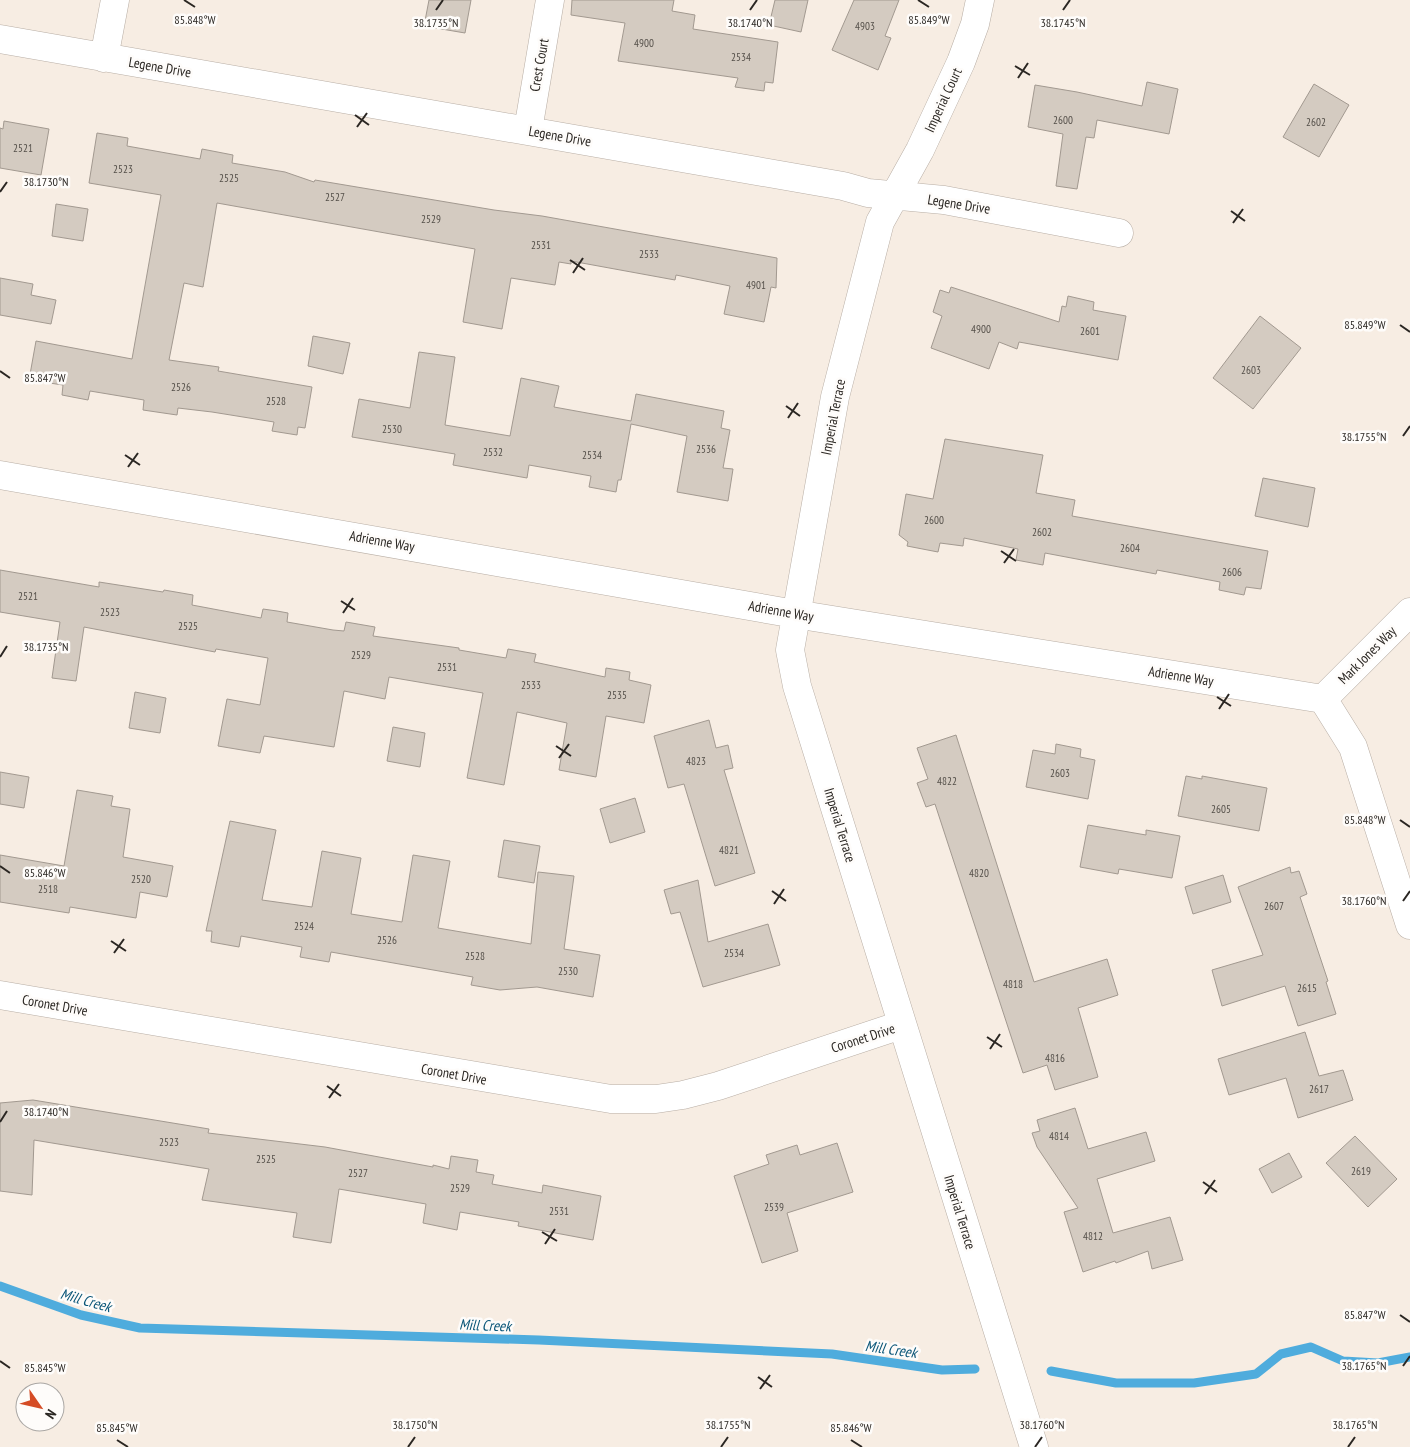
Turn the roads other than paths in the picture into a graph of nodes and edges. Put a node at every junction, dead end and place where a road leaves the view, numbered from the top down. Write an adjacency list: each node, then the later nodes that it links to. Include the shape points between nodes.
1 (114, 0): 5 (street)
2 (550, 0): 6 (street, Crest Court)
3 (980, 0): 7 (street, Imperial Court, via 961,62)
4 (0, 39): 5 (street, Legene Drive)
5 (104, 58): 6 (street, Legene Drive)
6 (528, 130): 7 (street, Legene Drive)
7 (896, 196): 8 (street, Legene Drive, via 944,200); 11 (street, Imperial Terrace, via 880,222 835,397)
8 (1119, 233)
9 (0, 475): 11 (street, Adrienne Way)
10 (1410, 612): 12 (street, Mark Jones Way)
11 (795, 614): 12 (street, Adrienne Way); 15 (street, Imperial Terrace, via 790,650 797,686)
12 (1323, 698): 13 (street, via 1353,747)
13 (1410, 925)
14 (0, 995): 15 (street, Coronet Drive, via 611,1099 683,1095)
15 (901, 1025): 16 (street, Imperial Terrace)
16 (1034, 1447)

